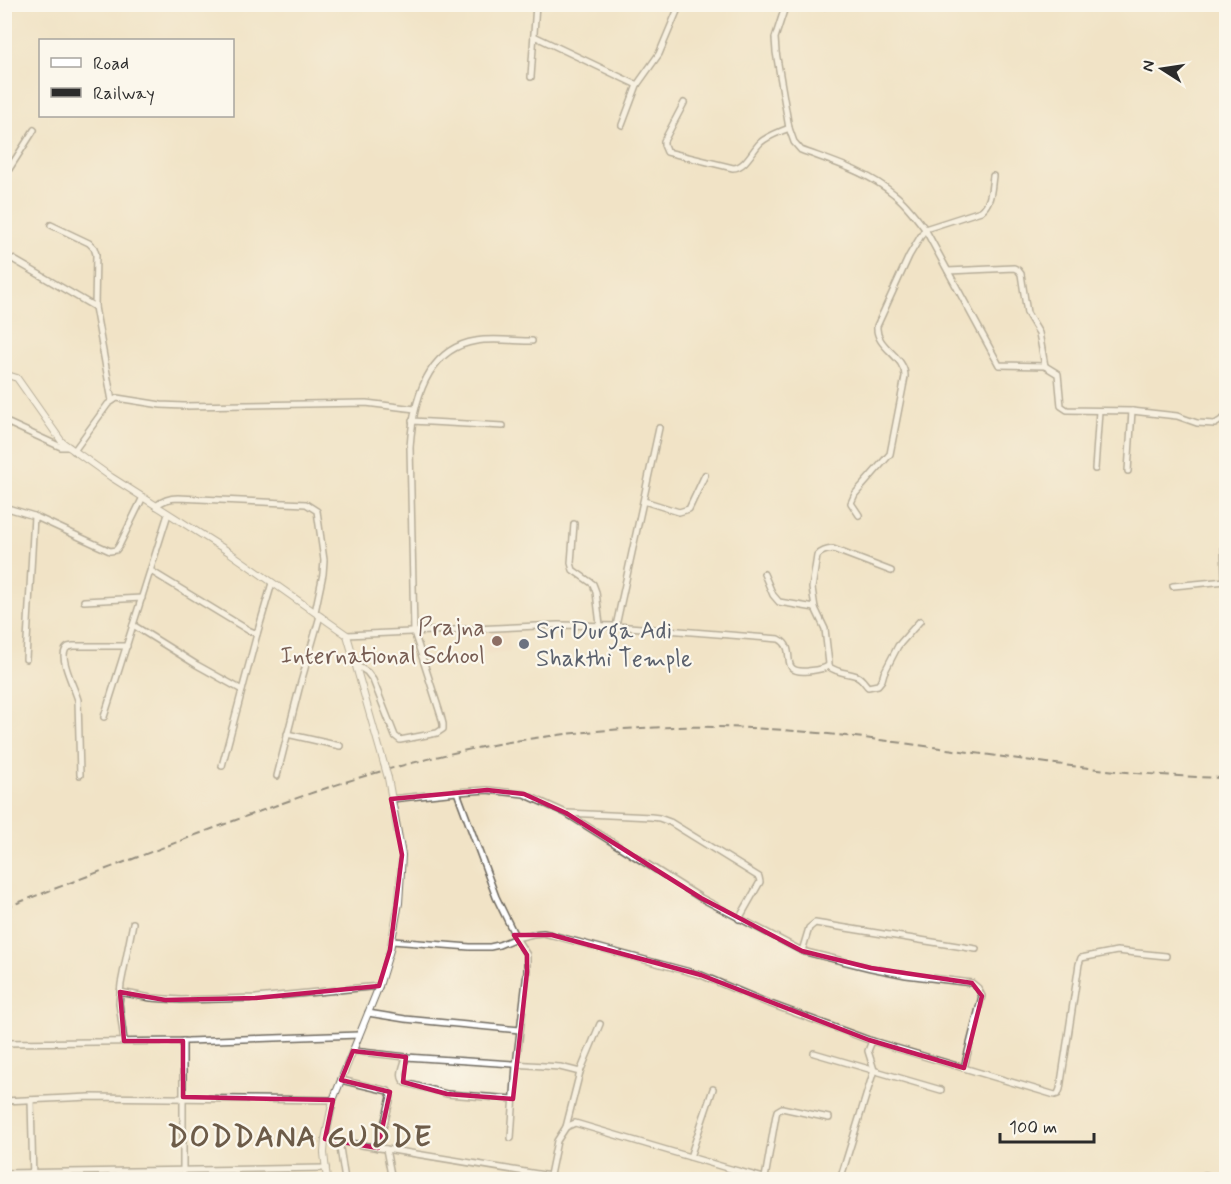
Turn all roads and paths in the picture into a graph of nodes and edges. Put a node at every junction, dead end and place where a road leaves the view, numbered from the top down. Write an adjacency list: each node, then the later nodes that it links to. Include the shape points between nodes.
1 (536, 4): 6 (street)
2 (680, 4): 8 (street, via 659,54)
3 (786, 4): 11 (street, via 775,38)
4 (807, 4): 5 (street)
5 (838, 4)
6 (534, 36): 7 (street); 8 (street)
7 (531, 77)
8 (637, 86): 10 (street)
9 (684, 103): 11 (street, via 664,141 667,152 737,169 761,142)
10 (622, 124)
11 (789, 128): 16 (street, via 801,150 862,174 895,194)
12 (34, 130): 14 (street)
13 (993, 176): 16 (street, via 990,200 981,211)
14 (4, 177)
15 (51, 225): 19 (street, via 94,248)
16 (925, 229): 18 (street); 42 (street, via 877,326 879,339 905,372 890,454 851,503)
17 (4, 254): 19 (street)
18 (948, 272): 21 (street, via 999,365); 21 (street, via 1018,270 1027,313 1039,333)
19 (95, 307): 23 (street)
20 (532, 341): 24 (street, via 477,341 448,353 432,368)
21 (1045, 366): 25 (street, via 1058,374 1061,406 1068,410)
22 (4, 374): 33 (street, via 17,378 62,442)
23 (112, 401): 24 (street, via 117,398 184,406 366,403); 33 (street)
24 (415, 409): 28 (street)
25 (1099, 411): 26 (street); 34 (street)
26 (1132, 411): 27 (street, via 1177,416 1197,423 1215,424); 35 (street)
27 (1227, 417)
28 (412, 421): 30 (street); 61 (street)
29 (6, 422): 32 (street); 33 (street)
30 (503, 426)
31 (659, 428): 38 (street)
32 (4, 430)
33 (72, 449): 37 (street)
34 (1095, 468)
35 (1128, 471)
36 (705, 475): 38 (street, via 684,512)
37 (143, 497): 39 (street); 43 (street, via 116,550 110,551)
38 (644, 501): 60 (street)
39 (156, 506): 41 (street); 56 (street, via 163,500 178,498 312,507 317,511 324,561)
40 (4, 507): 43 (street)
41 (168, 514): 47 (street); 51 (street)
42 (859, 515)
43 (34, 516): 65 (street)
44 (574, 524): 58 (street, via 571,563 573,570 593,584)
45 (1224, 542): 46 (street)
46 (1226, 563): 50 (street)
47 (151, 571): 53 (street); 62 (street)
48 (891, 571): 55 (street, via 833,549 820,553 812,588)
49 (764, 574): 55 (street, via 779,602)
50 (1226, 581): 52 (street)
51 (272, 583): 56 (street); 62 (street)
52 (1173, 586)
53 (142, 598): 54 (street); 59 (street)
54 (84, 601)
55 (815, 608): 67 (street, via 825,629)
56 (317, 614): 63 (street); 70 (street)
57 (920, 621): 67 (street, via 898,646 878,685 868,687 857,676 836,672)
58 (600, 625): 60 (street); 61 (street)
59 (134, 626): 64 (street); 68 (street)
60 (616, 626): 67 (street, via 778,639 787,648 794,671)
61 (414, 632): 63 (street); 66 (street, via 443,724 437,733 400,740 394,736 373,680)
62 (257, 634): 68 (street)
63 (347, 635): 66 (street)
64 (127, 646): 69 (street); 73 (street, via 73,646 64,651 78,700)
65 (26, 659)
66 (356, 665): 76 (street, bridge)
67 (828, 666)
68 (242, 690): 72 (street)
69 (104, 717)
70 (287, 734): 71 (street); 74 (street)
71 (340, 746)
72 (222, 766)
73 (80, 775)
74 (277, 776)
75 (457, 792): 76 (street); 77 (street, via 524,794); 80 (street, via 496,897)
76 (392, 799): 81 (street, via 402,855)
77 (566, 813): 78 (street); 78 (street, via 651,817 670,822 759,877 760,882)
78 (739, 919): 83 (street)
79 (133, 923): 86 (street)
80 (516, 938): 81 (street, via 490,947); 89 (street, via 526,955 527,972); 93 (street, via 543,933 701,975)
81 (392, 941): 85 (street)
82 (976, 949): 83 (street, via 814,923)
83 (802, 951): 99 (street, via 906,975 972,983 982,996)
84 (1166, 956): 99 (street, via 1118,951 1081,958 1058,1094)
85 (379, 986): 86 (street, via 256,998 181,1000); 87 (street)
86 (120, 992): 91 (street)
87 (368, 1013): 89 (street); 90 (street)
88 (600, 1024): 101 (street)
89 (520, 1030): 98 (street)
90 (359, 1035): 92 (street); 95 (street)
91 (124, 1041): 92 (street); 94 (street)
92 (183, 1041): 105 (street)
93 (872, 1041): 99 (street); 100 (street, via 868,1051)
94 (4, 1042)
95 (353, 1051): 97 (street); 102 (street)
96 (814, 1053): 100 (street)
97 (406, 1057): 98 (street); 106 (street, via 401,1076 406,1083 447,1094)
98 (516, 1065): 101 (street); 106 (street)
99 (964, 1068)
100 (874, 1070): 104 (street); 130 (street)
101 (580, 1072): 111 (street)
102 (341, 1080): 108 (street); 115 (street, via 390,1094)
103 (713, 1089): 117 (street)
104 (941, 1090)
105 (183, 1097): 107 (street); 108 (street); 119 (street)
106 (513, 1099): 112 (street)
107 (31, 1100): 109 (street); 120 (street)
108 (333, 1100): 113 (street)
109 (4, 1101)
110 (829, 1118): 129 (street, via 782,1108 777,1112)
111 (566, 1127): 117 (street, via 575,1123); 123 (street, via 557,1141)
112 (511, 1138)
113 (325, 1139): 114 (street); 118 (street)
114 (339, 1141): 115 (street); 127 (street)
115 (378, 1148): 116 (street)
116 (386, 1149): 123 (street); 128 (street)
117 (690, 1157): 129 (street)
118 (326, 1168): 119 (street); 126 (street)
119 (183, 1171): 120 (street); 125 (street)
120 (33, 1172): 121 (street); 124 (street)
121 (4, 1173)
122 (1205, 1175): 131 (street)
123 (549, 1178)
124 (33, 1179)
125 (183, 1179)
126 (327, 1179)
127 (345, 1179)
128 (392, 1179)
129 (768, 1179)
130 (840, 1179)
131 (1225, 1179)

